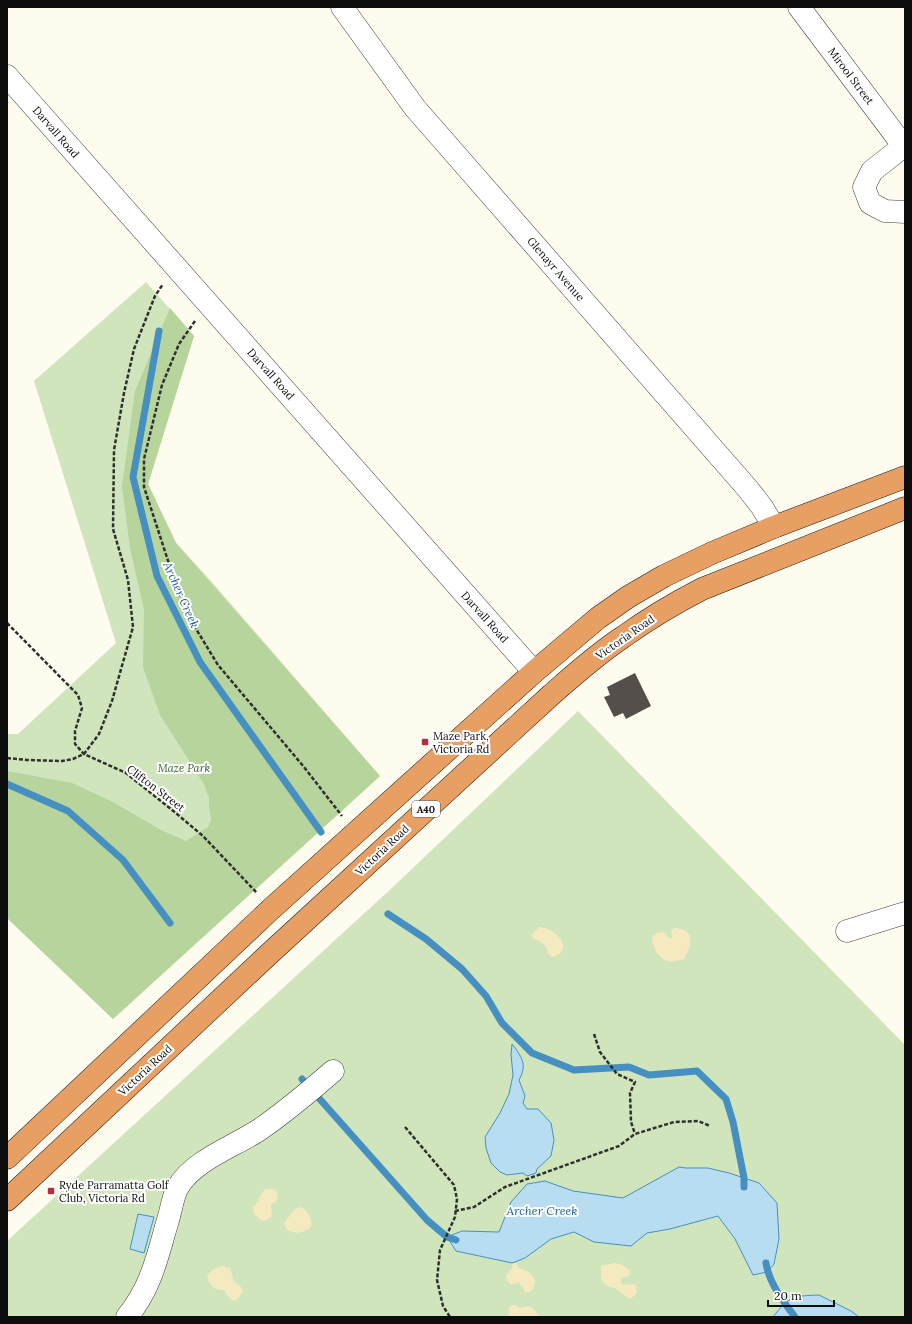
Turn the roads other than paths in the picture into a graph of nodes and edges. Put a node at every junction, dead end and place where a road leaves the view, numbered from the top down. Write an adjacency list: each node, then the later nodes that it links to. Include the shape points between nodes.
1 (342, 7): 8 (street, Glenayr Avenue, via 415,108 748,489)
2 (799, 7): 4 (street, Mirool Street)
3 (7, 76): 9 (street, Darvall Road)
4 (904, 146): 5 (street, Mirool Street, via 872,171 864,187 870,203 886,212)
5 (905, 212)
6 (905, 477): 8 (highway, A40)
7 (905, 508): 14 (highway, Victoria Road / A40, via 702,589 622,637 587,663 268,955)
8 (774, 527): 9 (highway, A40, via 664,576 628,597 598,618)
9 (534, 672): 13 (highway, A40, via 270,910)
10 (905, 913): 11 (street)
11 (847, 931)
12 (330, 1074): 15 (street, via 257,1131 207,1158 177,1188 153,1274)
13 (7, 1158)
14 (7, 1200)
15 (127, 1317)

